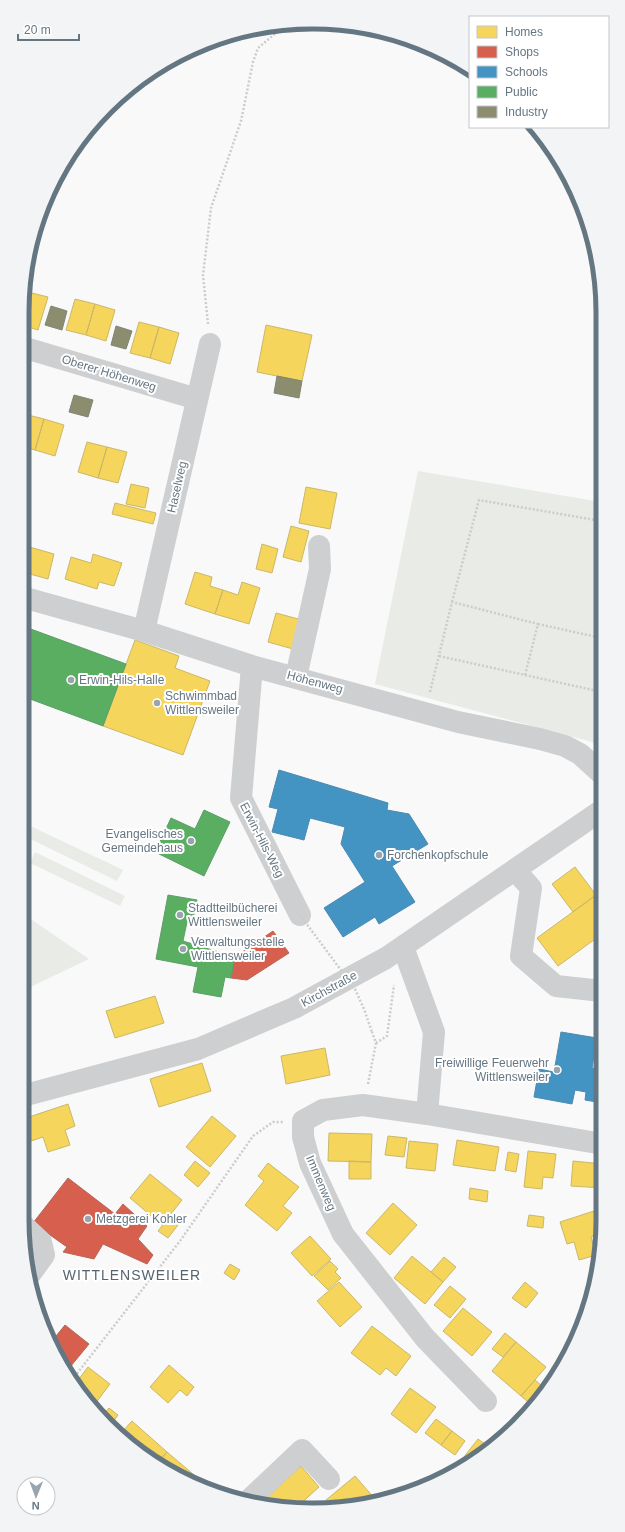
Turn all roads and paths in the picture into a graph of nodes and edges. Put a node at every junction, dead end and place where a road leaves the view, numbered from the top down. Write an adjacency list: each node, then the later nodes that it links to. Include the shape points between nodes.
1 (281, 31): 2 (path, via 258,48 241,121 211,208 203,275)
2 (210, 344): 4 (street, Haselweg)
3 (29, 349): 4 (street, Oberer Höhenweg)
4 (197, 399): 10 (street, Haselweg)
5 (596, 520): 8 (path, via 479,500)
6 (319, 546): 15 (street, via 320,569)
7 (29, 599): 10 (street, Höhenweg)
8 (452, 602): 9 (path); 12 (path)
9 (538, 624): 11 (path); 14 (path)
10 (144, 631): 13 (street, Höhenweg)
11 (596, 637)
12 (439, 656): 14 (path); 17 (path)
13 (252, 666): 15 (street, Höhenweg); 21 (street, Erwin-Hils-Weg, via 241,798)
14 (525, 676): 16 (path)
15 (296, 677): 18 (street, Höhenweg, via 458,722 565,746 580,754)
16 (596, 691)
17 (429, 698)
18 (596, 769)
19 (596, 814): 20 (street, Kirchstraße)
20 (516, 870): 22 (street, Kirchstraße); 23 (street, via 531,888 521,956 556,986)
21 (300, 915): 24 (path, bridge, via 354,989)
22 (394, 952): 24 (path, via 394,982 387,1036); 25 (street, Kirchstraße, via 294,1008 198,1049); 27 (street, via 434,1032)
23 (596, 990)
24 (376, 1043): 26 (path)
25 (29, 1094)
26 (363, 1106): 27 (street); 28 (street, via 323,1110)
27 (427, 1114): 29 (street)
28 (303, 1121): 32 (path, via 273,1122 253,1136 180,1241); 33 (street, Immenweg, via 303,1137 310,1163 344,1234 425,1338)
29 (596, 1143)
30 (30, 1231): 31 (street, via 41,1242 44,1255)
31 (33, 1270)
32 (76, 1375)
33 (486, 1401)
34 (329, 1479): 35 (street, via 302,1450)
35 (252, 1497)

